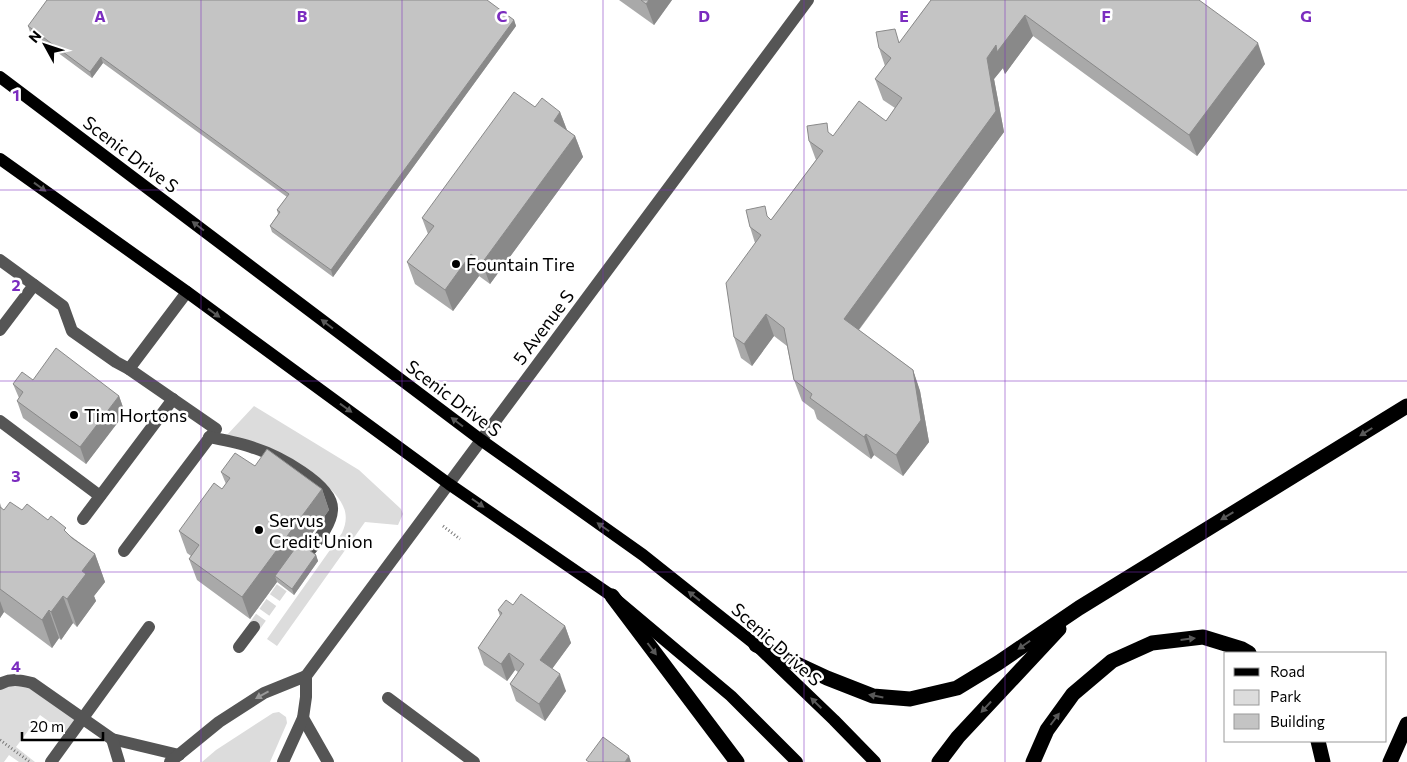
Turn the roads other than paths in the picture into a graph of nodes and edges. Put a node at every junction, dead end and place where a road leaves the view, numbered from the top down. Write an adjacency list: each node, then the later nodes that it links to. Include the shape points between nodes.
1 (808, 0): 13 (street, 5 Avenue S)
2 (0, 77): 13 (main road, Scenic Drive S, one-way to 2)
3 (0, 159): 6 (main road, one-way to 6)
4 (0, 260): 5 (street)
5 (34, 285): 7 (street); 8 (street, via 63,306 72,330)
6 (187, 292): 8 (street); 14 (main road, one-way to 14)
7 (0, 330)
8 (129, 369): 9 (street)
9 (173, 399): 12 (street, via 216,429); 15 (street)
10 (1407, 406): 20 (highway, one-way to 20)
11 (0, 421): 15 (street)
12 (209, 437): 17 (street); 18 (street, via 256,448 284,461 322,487 331,498 332,511 327,526)
13 (481, 440): 14 (street, 5 Avenue S); 23 (main road, Scenic Drive S, one-way to 13, via 643,555)
14 (449, 484): 19 (main road, one-way to 19); 26 (street, 5 Avenue S)
15 (100, 496): 16 (street)
16 (83, 519)
17 (124, 551)
18 (304, 556)
19 (612, 596): 40 (highway, one-way to 40); 41 (main road, via 731,696)
20 (1079, 608): 23 (highway, one-way to 23, via 957,688 910,699 873,696); 43 (highway, one-way to 43, via 958,736)
21 (149, 627): 29 (street)
22 (254, 627): 24 (street)
23 (756, 645): 42 (main road, Scenic Drive S, one-way to 23)
24 (239, 647)
25 (1247, 652): 44 (highway, one-way to 25, via 1047,730 1073,694 1112,661 1152,643 1203,637)
26 (306, 676): 30 (street); 34 (street, one-way to 34, via 264,693 219,722)
27 (0, 684): 29 (street, via 8,680 32,683)
28 (388, 698): 39 (street)
29 (82, 718): 32 (street); 35 (street)
30 (303, 718): 37 (street); 38 (street)
31 (1407, 724): 46 (highway)
32 (112, 739): 34 (street); 36 (street)
33 (1318, 742): 45 (highway)
34 (175, 758)
35 (51, 762)
36 (119, 762)
37 (283, 762)
38 (328, 762)
39 (474, 762)
40 (737, 762)
41 (797, 762)
42 (875, 762)
43 (939, 762)
44 (1033, 762)
45 (1323, 762)
46 (1390, 762)

